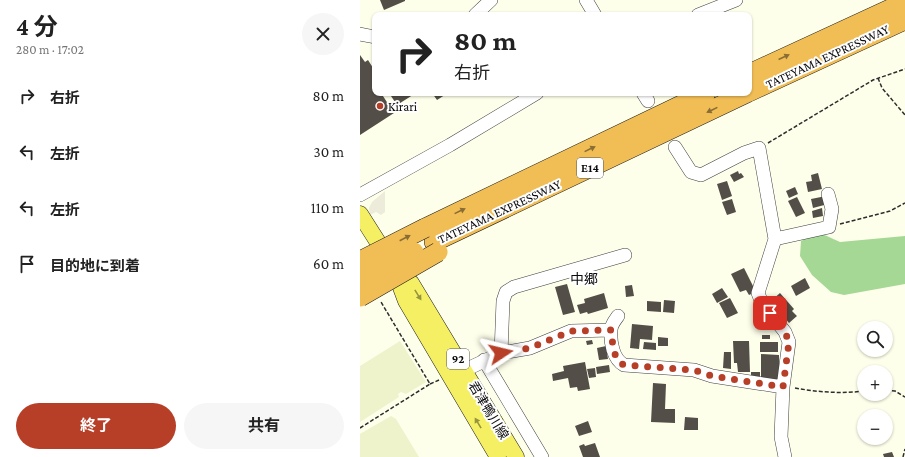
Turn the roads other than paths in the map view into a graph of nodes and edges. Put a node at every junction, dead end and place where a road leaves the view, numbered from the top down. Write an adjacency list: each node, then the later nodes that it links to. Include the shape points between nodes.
1 (491, 0): 4 (street)
2 (586, 0): 5 (street)
3 (736, 0): 6 (street)
4 (478, 12)
5 (593, 12)
6 (706, 12)
7 (902, 12): 10 (highway, TATEYAMA EXPRESSWAY / E14, one-way to 7); 11 (highway, TATEYAMA EXPRESSWAY / E14)
8 (360, 34): 9 (street)
9 (372, 36)
10 (752, 73)
11 (752, 91)
12 (532, 96): 17 (street)
13 (700, 96): 20 (highway, TATEYAMA EXPRESSWAY / E14, one-way to 13)
14 (742, 96): 20 (highway, TATEYAMA EXPRESSWAY / E14, one-way to 20)
15 (675, 147): 19 (street, via 691,172 701,175 759,148)
16 (828, 194): 19 (street, via 832,209 829,226)
17 (360, 195)
18 (360, 214): 23 (main road, 君津鴨川線 / 92)
19 (776, 239): 31 (street, via 758,293 789,342)
20 (432, 241): 22 (highway, TATEYAMA EXPRESSWAY / E14, one-way to 20, bridge); 24 (highway, TATEYAMA EXPRESSWAY / E14, bridge); 25 (highway, bridge)
21 (624, 255): 28 (street, via 514,287 506,292 502,301)
22 (360, 261)
23 (393, 266): 30 (main road, 君津鴨川線 / 92, one-way to 30, via 411,283); 32 (main road, 君津鴨川線 / 92, one-way to 23, via 406,301)
24 (360, 280)
25 (360, 297)
26 (618, 316): 27 (street)
27 (611, 330): 28 (street, via 571,331 530,348); 31 (street, via 614,353 618,362 624,365 694,370 712,376)
28 (501, 353): 29 (street)
29 (484, 360): 30 (street); 34 (street)
30 (465, 370): 33 (main road, 君津鴨川線 / 92)
31 (783, 386): 35 (street, via 781,437)
32 (498, 457)
33 (516, 457)
34 (542, 457)
35 (785, 457)

